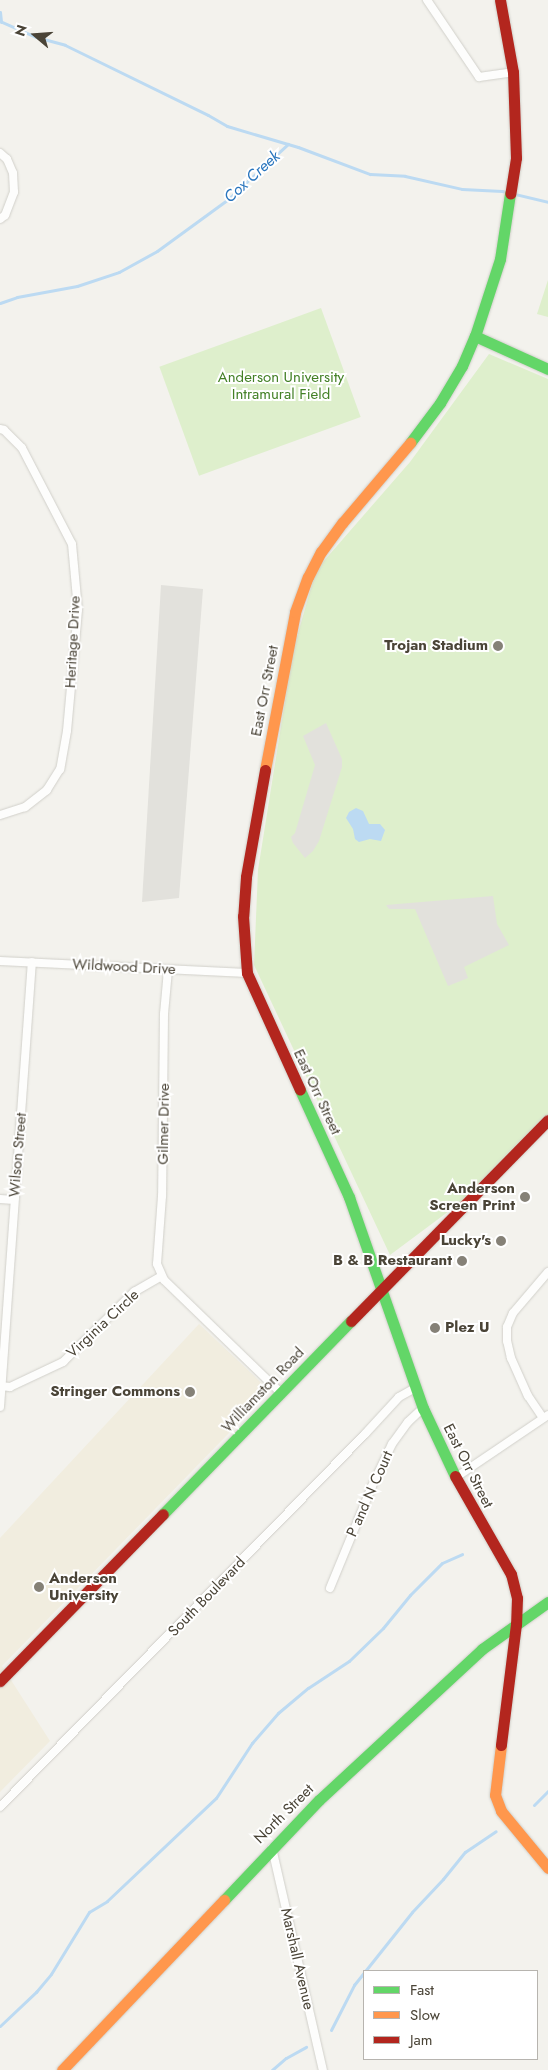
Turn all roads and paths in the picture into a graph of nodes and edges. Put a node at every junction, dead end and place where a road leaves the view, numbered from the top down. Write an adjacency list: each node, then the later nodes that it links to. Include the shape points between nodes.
1 (427, 0): 3 (street, via 479,77)
2 (500, 0): 3 (street, East Orr Street)
3 (513, 72): 6 (street, East Orr Street, via 516,158 508,220 500,259)
4 (0, 153): 5 (street, via 7,159 13,173 14,192 5,215)
5 (0, 219)
6 (475, 336): 7 (street); 13 (street, East Orr Street, via 440,403 410,445 343,522 321,552 305,586 288,650 246,877 242,916)
7 (548, 369)
8 (0, 429): 9 (street, Heritage Drive, via 22,448 72,544 78,610 60,769 47,790 25,807)
9 (0, 816)
10 (0, 961): 11 (street, Wildwood Drive)
11 (32, 962): 12 (street, Wildwood Drive); 16 (street, Wilson Street)
12 (168, 970): 13 (street, Wildwood Drive); 18 (street, Gilmer Drive, via 157,1264)
13 (248, 973): 19 (street, East Orr Street, via 349,1197)
14 (548, 1120): 19 (street, Williamston Road)
15 (0, 1198): 16 (street)
16 (14, 1200): 20 (street, Wilson Street)
17 (548, 1272): 25 (street, via 513,1313 507,1327 511,1358 528,1396)
18 (162, 1276): 20 (street, Virginia Circle, via 134,1292 63,1362 10,1387); 22 (street)
19 (382, 1288): 21 (street, East Orr Street); 22 (street, Williamston Road)
20 (1, 1386): 23 (street, Wilson Street)
21 (415, 1388): 24 (street, East Orr Street); 31 (street, South Boulevard, via 399,1397)
22 (280, 1392): 30 (street, Williamston Road)
23 (0, 1407)
24 (423, 1408): 26 (street, East Orr Street); 27 (street, P and N Court, via 392,1444)
25 (546, 1417): 26 (street)
26 (455, 1478): 29 (street, East Orr Street, via 511,1574 517,1598)
27 (330, 1588)
28 (548, 1602): 29 (street, North Street)
29 (516, 1624): 32 (street, North Street, via 475,1656 319,1800); 33 (street, East Orr Street, via 496,1795 500,1811)
30 (0, 1681)
31 (0, 1807)
32 (272, 1848): 34 (street, North Street); 35 (street, Marshall Avenue)
33 (548, 1868)
34 (62, 2070)
35 (323, 2070)

